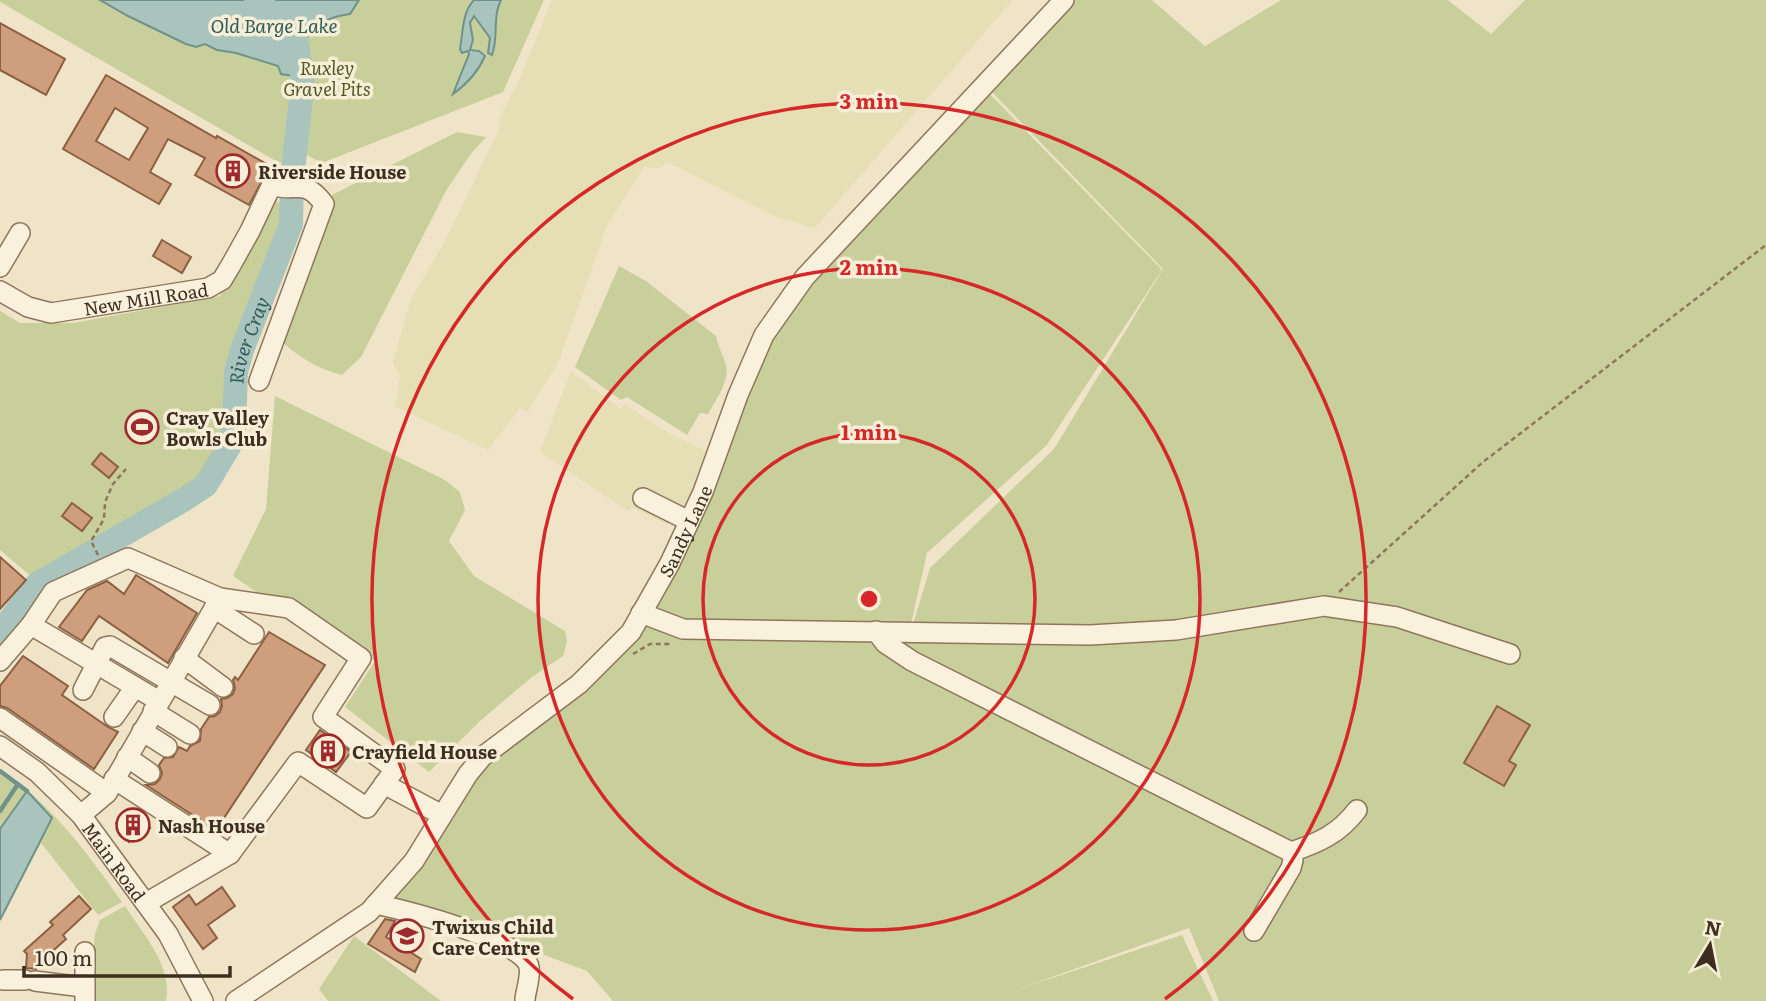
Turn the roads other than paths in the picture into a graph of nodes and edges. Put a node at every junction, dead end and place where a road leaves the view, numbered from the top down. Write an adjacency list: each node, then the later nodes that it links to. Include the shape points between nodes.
1 (1064, 0): 7 (street, Sandy Lane, via 805,277 764,335)
2 (20, 233): 3 (street)
3 (0, 267)
4 (0, 291): 5 (street, New Mill Road, via 28,307 51,313 208,288 222,280 282,184 317,195 324,204)
5 (259, 381)
6 (643, 498): 7 (street)
7 (689, 521): 9 (street, Sandy Lane)
8 (217, 603): 10 (street, via 128,558 53,592); 12 (street); 14 (street); 31 (street, via 289,608 361,659 323,717 395,769)
9 (641, 614): 11 (street, via 683,629); 35 (street, Sandy Lane, via 631,632 579,684 482,757)
10 (31, 625): 15 (street); 16 (street)
11 (876, 631): 13 (street, via 1090,635 1176,630 1324,606 1397,617); 36 (street, via 912,661)
12 (254, 634)
13 (1510, 654)
14 (184, 658): 17 (street); 19 (street)
15 (0, 662)
16 (96, 664): 17 (street, via 110,646); 18 (street); 20 (street)
17 (171, 681): 21 (street); 22 (street)
18 (135, 687): 22 (street); 23 (street)
19 (223, 687)
20 (83, 690)
21 (210, 705)
22 (156, 706): 25 (street); 26 (street)
23 (114, 717)
24 (0, 718): 32 (street)
25 (142, 731): 28 (street); 29 (street)
26 (190, 734)
27 (0, 746): 34 (street, Main Road, via 45,779)
28 (167, 747)
29 (127, 757): 30 (street); 32 (street)
30 (150, 773)
31 (384, 784): 35 (street); 37 (street, via 367,808 298,762)
32 (110, 786): 34 (street); 37 (street)
33 (1357, 810): 36 (street, via 1325,840)
34 (81, 815): 38 (street, Main Road)
35 (442, 815): 39 (street, Sandy Lane, via 414,862)
36 (1291, 852): 40 (street, via 1291,868)
37 (230, 854): 38 (street)
38 (146, 902): 45 (street, Main Road)
39 (376, 904): 44 (street, via 447,923 500,942 523,956 530,967); 46 (street, Sandy Lane)
40 (1254, 931)
41 (85, 952): 43 (street)
42 (3, 979): 43 (street)
43 (84, 994)
44 (525, 999)
45 (203, 1001)
46 (236, 1001)

